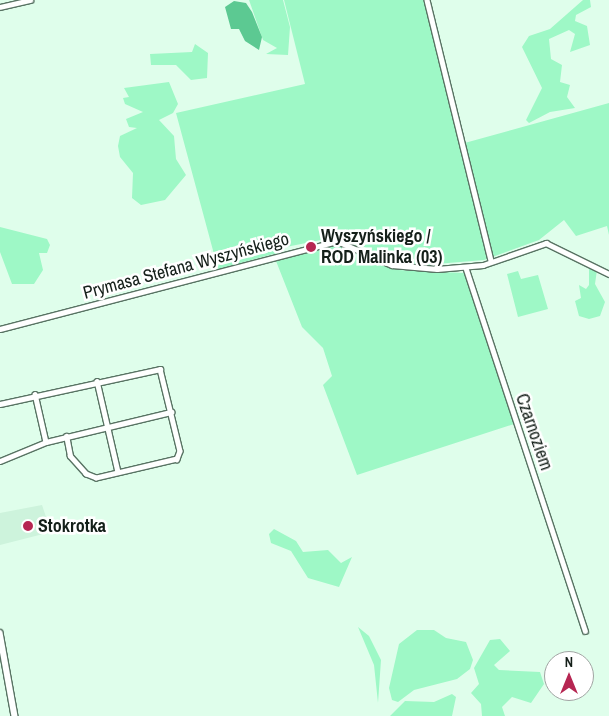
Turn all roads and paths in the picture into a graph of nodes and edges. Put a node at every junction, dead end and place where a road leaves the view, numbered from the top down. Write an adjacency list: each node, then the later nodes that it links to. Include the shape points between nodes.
1 (30, 0): 3 (street)
2 (427, 0): 4 (street)
3 (0, 7)
4 (491, 261): 5 (street); 6 (street, via 546,244)
5 (466, 268): 7 (street, Prymasa Stefana Wyszyńskiego, via 398,266 354,245 331,241); 17 (street, Czarnoziem)
6 (609, 274)
7 (0, 329)
8 (98, 381): 9 (street); 11 (street, via 160,368); 12 (street)
9 (36, 394): 10 (street); 14 (street)
10 (0, 404)
11 (171, 412): 12 (street); 16 (street, via 180,455)
12 (108, 427): 13 (street); 16 (street)
13 (66, 436): 14 (street); 16 (street, via 70,456 86,474 96,478)
14 (46, 442): 15 (street)
15 (0, 461)
16 (118, 472)
17 (585, 631)
18 (0, 633): 19 (main road)
19 (15, 716)

